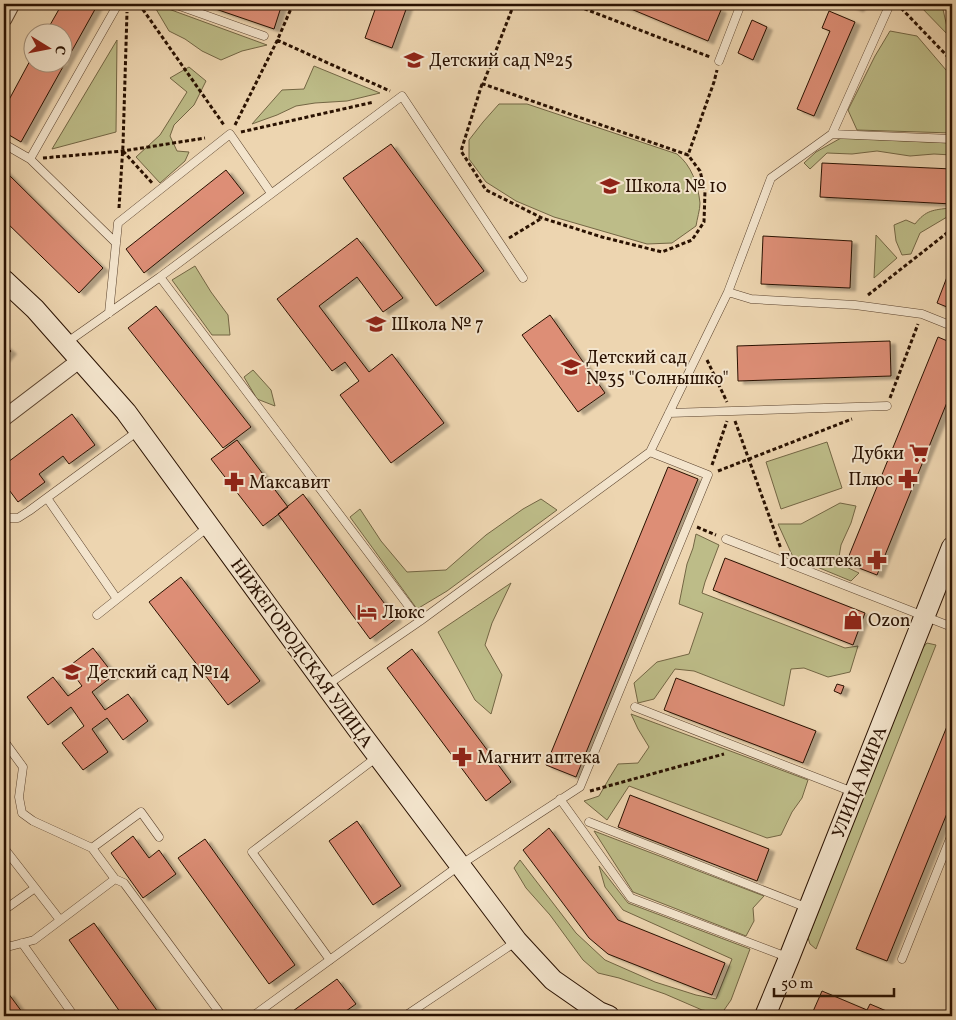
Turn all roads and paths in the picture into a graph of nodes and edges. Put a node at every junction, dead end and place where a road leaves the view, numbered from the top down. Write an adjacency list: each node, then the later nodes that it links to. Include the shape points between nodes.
1 (118, 4): 23 (lane)
2 (127, 4): 21 (path)
3 (139, 4): 17 (path)
4 (174, 4): 11 (lane)
5 (293, 4): 12 (path)
6 (514, 4): 15 (path)
7 (572, 4): 13 (path)
8 (741, 4): 13 (lane)
9 (890, 4): 18 (lane)
10 (897, 4): 14 (path)
11 (264, 36): 12 (path)
12 (277, 41): 16 (path); 17 (path)
13 (719, 61): 22 (path)
14 (952, 61)
15 (482, 84): 22 (path); 26 (path, via 461,151 486,190)
16 (402, 96): 25 (lane); 30 (lane)
17 (230, 134): 24 (lane); 25 (lane)
18 (832, 134): 19 (lane); 34 (lane, via 771,178)
19 (952, 139)
20 (4, 144): 23 (lane)
21 (123, 151): 24 (path); 27 (path)
22 (688, 155): 26 (path, via 700,171 705,191 704,222 692,240 662,252 602,238)
23 (30, 159): 29 (lane)
24 (159, 190): 27 (lane)
25 (271, 194): 31 (lane)
26 (542, 218): 30 (path)
27 (118, 223): 29 (lane)
28 (952, 229): 35 (path)
29 (116, 243): 36 (lane)
30 (501, 245): 32 (lane)
31 (160, 277): 36 (lane); 58 (lane)
32 (523, 278)
33 (4, 280): 38 (street, НИЖЕГОРОДСКАЯ УЛИЦА)
34 (728, 292): 35 (lane, via 751,299); 39 (lane)
35 (855, 305): 37 (lane, via 922,314)
36 (110, 313): 38 (lane)
37 (952, 326)
38 (66, 343): 40 (street, НИЖЕГОРОДСКАЯ УЛИЦА)
39 (701, 347): 42 (path); 43 (lane)
40 (80, 360): 44 (street); 45 (street, НИЖЕГОРОДСКАЯ УЛИЦА)
41 (887, 406): 42 (lane)
42 (731, 411): 43 (lane); 47 (path); 54 (path)
43 (669, 413): 46 (lane)
44 (4, 418)
45 (140, 430): 48 (lane); 51 (street, НИЖЕГОРОДСКАЯ УЛИЦА)
46 (650, 452): 47 (lane); 58 (lane)
47 (708, 475): 50 (lane)
48 (47, 498): 49 (lane, via 18,518); 55 (lane)
49 (4, 518)
50 (688, 524): 52 (path); 67 (lane, via 580,787)
51 (209, 526): 55 (lane); 60 (street, НИЖЕГОРОДСКАЯ УЛИЦА)
52 (726, 539): 54 (lane)
53 (952, 547): 57 (street, УЛИЦА МИРА)
54 (786, 561): 57 (lane)
55 (117, 599): 56 (lane)
56 (98, 615)
57 (924, 616): 59 (lane); 66 (street, УЛИЦА МИРА)
58 (420, 621): 60 (lane)
59 (952, 626)
60 (326, 686): 64 (street, НИЖЕГОРОДСКАЯ УЛИЦА)
61 (634, 707): 63 (lane)
62 (4, 741): 72 (lane, via 23,767 19,797 22,813)
63 (744, 749): 65 (path); 66 (lane)
64 (378, 757): 73 (street, НИЖЕГОРОДСКАЯ УЛИЦА); 84 (lane, via 252,852)
65 (588, 792)
66 (855, 792): 76 (street, УЛИЦА МИРА)
67 (560, 799): 73 (lane); 82 (lane, via 631,898)
68 (589, 822): 76 (lane)
69 (952, 834): 83 (lane)
70 (159, 837): 72 (lane, via 141,812)
71 (4, 848): 75 (lane)
72 (92, 848): 74 (lane)
73 (460, 865): 79 (street, НИЖЕГОРОДСКАЯ УЛИЦА); 84 (lane)
74 (115, 879): 78 (lane); 86 (lane, via 124,883)
75 (35, 888): 77 (lane); 78 (lane)
76 (808, 908): 82 (street, УЛИЦА МИРА)
77 (4, 910)
78 (60, 920): 80 (lane, via 34,940)
79 (517, 941): 88 (lane); 89 (street, НИЖЕГОРОДСКАЯ УЛИЦА, via 553,980)
80 (22, 943): 81 (lane); 85 (lane)
81 (4, 945)
82 (789, 958): 90 (street, УЛИЦА МИРА)
83 (902, 959)
84 (330, 960): 87 (lane)
85 (74, 1016)
86 (222, 1016)
87 (252, 1016)
88 (406, 1016)
89 (609, 1016)
90 (765, 1016)

